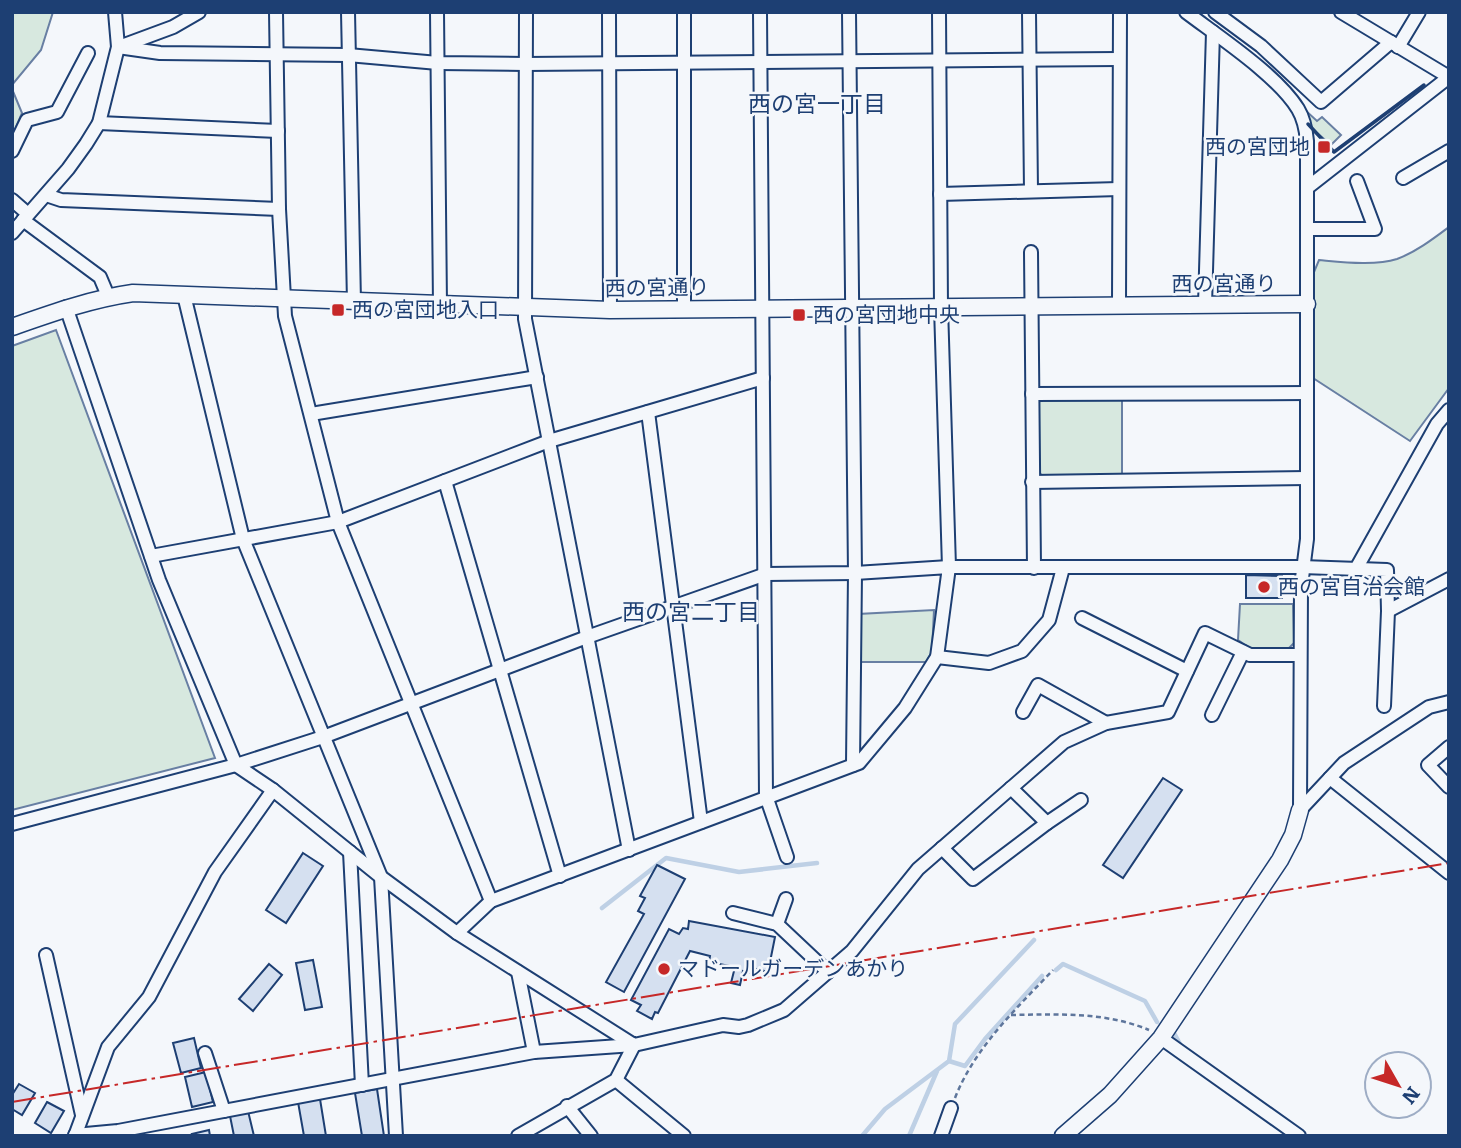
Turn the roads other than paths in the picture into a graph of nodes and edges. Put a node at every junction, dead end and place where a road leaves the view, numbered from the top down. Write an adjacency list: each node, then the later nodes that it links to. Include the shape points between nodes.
1 (115, 12): 20 (street)
2 (199, 12): 20 (street)
3 (276, 12): 22 (street)
4 (348, 12): 23 (street)
5 (437, 12): 29 (street)
6 (526, 12): 31 (street)
7 (609, 12): 32 (street)
8 (684, 12): 30 (street)
9 (760, 12): 28 (street)
10 (849, 12): 27 (street)
11 (939, 12): 25 (street)
12 (1030, 12): 26 (street)
13 (1119, 12): 24 (street)
14 (1186, 12): 18 (street)
15 (1215, 12): 19 (street, via 1261,46 1321,102)
16 (1341, 12): 19 (street)
17 (1419, 12): 19 (street)
18 (1213, 32): 40 (street, via 1265,74 1298,110 1307,141); 57 (street)
19 (1395, 44): 33 (street)
20 (118, 47): 22 (street, via 160,53); 34 (street)
21 (88, 53): 36 (street, via 57,112 27,120)
22 (278, 55): 23 (street); 35 (street)
23 (348, 55): 29 (street); 54 (street)
24 (1119, 59): 26 (street); 41 (street)
25 (939, 60): 26 (street); 27 (street); 43 (street)
26 (1028, 60): 42 (street)
27 (849, 61): 28 (street); 63 (street)
28 (760, 62): 30 (street); 65 (street)
29 (438, 63): 31 (street); 56 (street)
30 (685, 63): 32 (street); 64 (street)
31 (525, 64): 32 (street); 62 (street)
32 (610, 64): 66 (street)
33 (1449, 77): 40 (street)
34 (99, 123): 35 (street); 44 (street)
35 (278, 131): 46 (street)
36 (12, 151)
37 (1449, 151): 38 (street)
38 (1403, 177)
39 (1357, 181): 48 (street, via 1375,229)
40 (1307, 188): 48 (street)
41 (1119, 189): 42 (street); 59 (street)
42 (1031, 191): 43 (street)
43 (940, 194): 61 (street)
44 (46, 195): 46 (street, via 61,200); 47 (street)
45 (12, 200): 47 (street)
46 (279, 209): 53 (street)
47 (26, 217): 49 (street); 52 (street, via 100,277)
48 (1307, 229): 55 (street)
49 (12, 233)
50 (1031, 252): 58 (street)
51 (184, 295): 52 (street, 西の宮通り); 53 (street, 西の宮通り); 80 (street)
52 (108, 296): 60 (street, 西の宮通り)
53 (284, 300): 54 (street, 西の宮通り); 74 (street)
54 (354, 302): 56 (street, 西の宮通り)
55 (1307, 304): 57 (street, 西の宮通り); 70 (street)
56 (440, 305): 62 (street, 西の宮通り)
57 (1205, 305): 59 (street, 西の宮通り)
58 (1031, 306): 59 (street, 西の宮通り); 61 (street, 西の宮通り); 71 (street)
59 (1119, 306)
60 (66, 307): 67 (street, 西の宮通り); 81 (street)
61 (941, 307): 63 (street, 西の宮通り); 82 (street)
62 (525, 308): 66 (street, 西の宮通り); 68 (street)
63 (851, 308): 65 (street, 西の宮通り); 87 (street)
64 (684, 309): 65 (street, 西の宮通り); 66 (street, 西の宮通り)
65 (762, 309): 69 (street)
66 (610, 310)
67 (12, 327)
68 (537, 377): 74 (street); 75 (street)
69 (763, 378): 73 (street); 88 (street)
70 (1307, 393): 71 (street); 76 (street)
71 (1032, 394): 78 (street)
72 (1449, 410): 86 (street)
73 (648, 412): 75 (street); 90 (street)
74 (311, 414): 79 (street)
75 (549, 441): 77 (street); 93 (street)
76 (1307, 478): 78 (street); 83 (street)
77 (445, 481): 79 (street); 97 (street)
78 (1032, 482): 84 (street)
79 (338, 522): 80 (street); 100 (street)
80 (243, 539): 81 (street); 105 (street)
81 (151, 556): 107 (street)
82 (949, 567): 84 (street); 87 (street); 96 (street)
83 (1302, 567): 85 (street); 86 (street); 95 (street)
84 (1034, 568): 85 (street)
85 (1063, 568): 96 (street, via 1049,620 1022,651 989,663)
86 (1356, 569): 91 (street, via 1387,570)
87 (855, 573): 88 (street); 108 (street)
88 (766, 574): 90 (street); 113 (street)
89 (1449, 579): 91 (street)
90 (674, 607): 93 (street); 116 (street)
91 (1388, 611): 101 (street)
92 (1082, 618): 98 (street)
93 (587, 637): 97 (street); 120 (street)
94 (1243, 652): 95 (street); 98 (street, via 1205,634); 103 (street)
95 (1300, 655): 115 (street)
96 (937, 657): 108 (street, via 905,708)
97 (501, 670): 100 (street); 124 (street)
98 (1187, 670): 104 (street, via 1168,712)
99 (1449, 702): 109 (street, via 1429,707 1344,763)
100 (412, 704): 105 (street); 127 (street)
101 (1384, 706)
102 (1023, 712): 104 (street, via 1038,685)
103 (1212, 715)
104 (1106, 723): 111 (street, via 1064,742)
105 (323, 737): 107 (street); 125 (street)
106 (1449, 747): 110 (street, via 1428,765)
107 (236, 765): 112 (street); 118 (street)
108 (853, 765): 113 (street)
109 (1330, 778): 115 (street); 123 (street)
110 (1449, 787)
111 (1011, 788): 117 (street); 119 (street)
112 (273, 790): 121 (street); 144 (street, via 215,872 149,997 107,1047)
113 (766, 796): 116 (street); 122 (street)
114 (1081, 800): 117 (street)
115 (1300, 810): 134 (street, via 1280,860)
116 (701, 822): 120 (street)
117 (1047, 823): 119 (street, via 973,879)
118 (12, 824)
119 (942, 848): 133 (street)
120 (629, 850): 124 (street)
121 (350, 852): 125 (street); 140 (street)
122 (787, 857)
123 (1449, 873)
124 (560, 876): 127 (street)
125 (382, 877): 130 (street); 138 (street)
126 (786, 899): 129 (street)
127 (491, 901): 130 (street)
128 (733, 913): 129 (street)
129 (778, 925): 133 (street)
130 (457, 933): 132 (street)
131 (46, 956): 144 (street)
132 (518, 972): 135 (street); 136 (street)
133 (828, 972): 135 (street, via 784,1010 748,1025 723,1025)
134 (1161, 1038): 152 (street, via 1110,1095); 153 (street)
135 (634, 1045): 136 (street); 139 (street)
136 (534, 1052): 138 (street)
137 (205, 1053): 143 (street)
138 (393, 1079): 140 (street); 147 (street)
139 (616, 1080): 141 (street); 150 (street)
140 (362, 1085): 143 (street)
141 (568, 1106): 148 (street); 149 (street)
142 (951, 1108): 151 (street)
143 (224, 1111): 145 (street)
144 (82, 1116): 146 (street)
145 (121, 1133): 146 (street)
146 (75, 1135)
147 (396, 1136)
148 (518, 1136)
149 (591, 1136)
150 (684, 1136)
151 (940, 1136)
152 (1063, 1136)
153 (1298, 1136)

